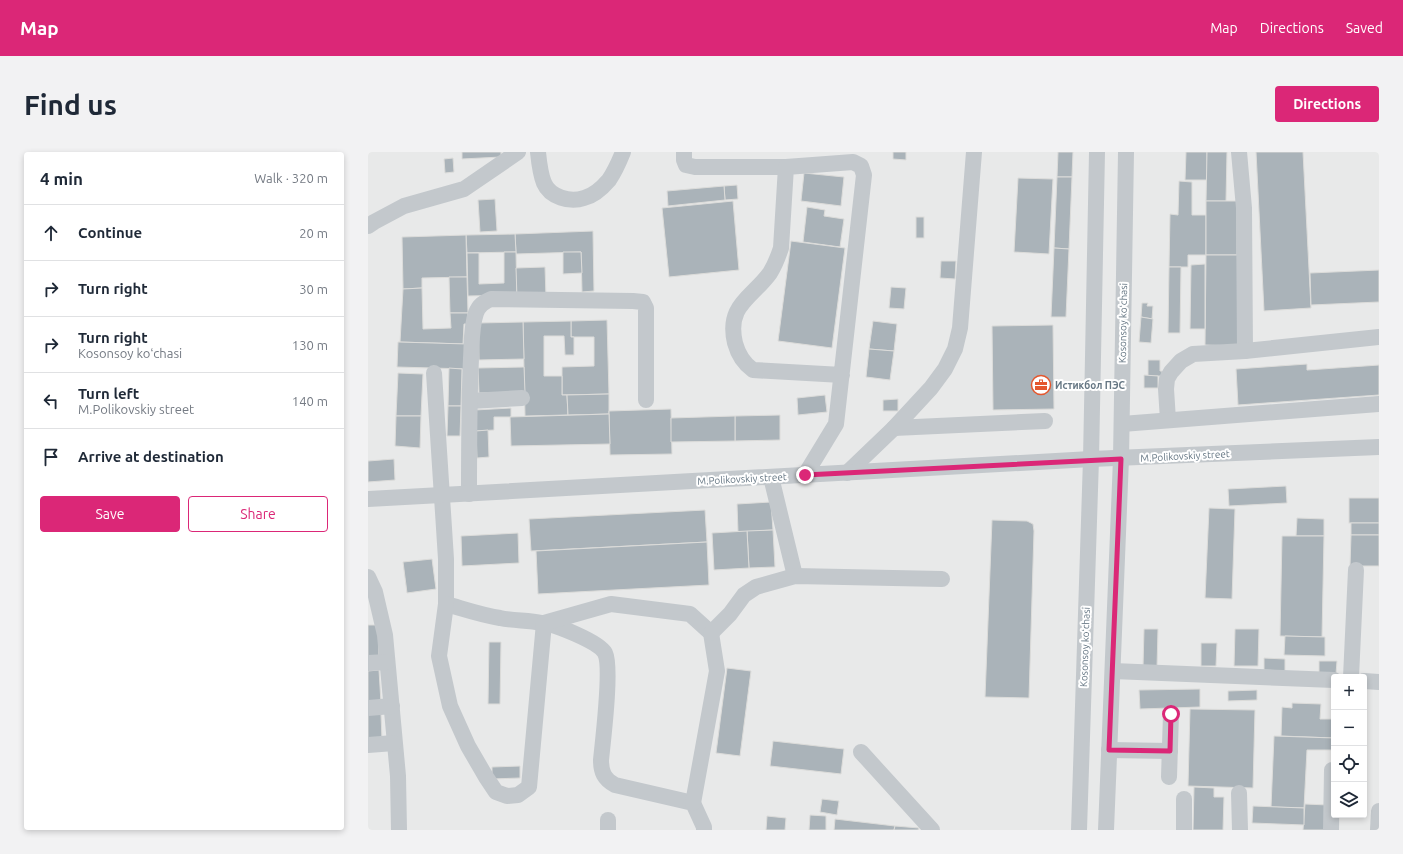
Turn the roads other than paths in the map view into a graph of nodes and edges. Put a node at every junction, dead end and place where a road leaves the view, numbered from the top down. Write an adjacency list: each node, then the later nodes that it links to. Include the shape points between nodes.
1 (518, 152): 10 (street, via 464,189 404,206)
2 (538, 152): 3 (street, via 544,184 552,193 566,199 584,199 597,192 608,181)
3 (623, 152)
4 (684, 152): 9 (street, via 686,165 695,167)
5 (974, 152): 22 (street, via 960,328 955,349 946,369)
6 (1097, 152): 24 (street, Kosonsoy koʻchasi)
7 (1126, 152): 21 (street, Kosonsoy koʻchasi)
8 (1239, 152): 12 (street, via 1244,208)
9 (786, 167): 14 (street, via 853,162 861,166 863,171); 14 (street, via 781,248 770,272 734,315 733,335 737,352 752,370)
10 (368, 226)
11 (1379, 337): 12 (street)
12 (1245, 351): 19 (street, via 1193,354 1181,361 1167,379)
13 (434, 373): 30 (street)
14 (842, 375): 27 (street, via 836,424)
15 (522, 398): 17 (street)
16 (646, 400): 17 (street, via 646,308 643,302 491,299 480,305 473,325)
17 (470, 401): 29 (street)
18 (1379, 404): 19 (street)
19 (1168, 420): 21 (street)
20 (1045, 421): 22 (street)
21 (1122, 424): 25 (street, Kosonsoy koʻchasi)
22 (894, 428): 26 (street)
23 (1379, 447): 25 (street, M.Polikovskiy street)
24 (1091, 459): 25 (street, M.Polikovskiy street); 26 (street, M.Polikovskiy street); 64 (street, Kosonsoy koʻchasi)
25 (1121, 459): 42 (street, Kosonsoy koʻchasi)
26 (846, 473): 27 (street, M.Polikovskiy street)
27 (805, 475): 28 (street, M.Polikovskiy street)
28 (771, 477): 29 (street, M.Polikovskiy street); 33 (street)
29 (469, 494): 30 (street, M.Polikovskiy street)
30 (442, 495): 31 (street, M.Polikovskiy street); 36 (street)
31 (368, 499)
32 (1356, 570): 43 (street)
33 (795, 576): 35 (street); 39 (street, via 756,587 744,595)
34 (368, 577): 37 (street, via 375,592)
35 (942, 579)
36 (446, 604): 38 (street, via 500,618); 38 (street, via 439,656 450,706 468,746 486,777 496,792 507,796 518,795 529,787)
37 (374, 618): 40 (street, via 385,635)
38 (544, 623): 39 (street, via 611,604 690,614); 59 (street, via 584,638 605,653 608,677 601,768 608,781 615,785)
39 (712, 633): 59 (street, via 717,671)
40 (386, 662): 41 (street); 47 (street)
41 (368, 663)
42 (1113, 671): 44 (street); 52 (street, Kosonsoy koʻchasi)
43 (1352, 674)
44 (1331, 680)
45 (1367, 681): 46 (street)
46 (1379, 682)
47 (392, 706): 48 (street); 50 (street)
48 (368, 708)
49 (1171, 714): 53 (street)
50 (394, 743): 51 (street); 61 (street, via 398,776)
51 (368, 745)
52 (1109, 750): 53 (street); 65 (street, Kosonsoy koʻchasi)
53 (1170, 751): 55 (street)
54 (861, 752): 63 (street)
55 (1169, 777)
56 (1332, 782): 68 (street)
57 (1239, 793): 67 (street)
58 (1184, 798): 66 (street)
59 (693, 803): 62 (street)
60 (1379, 811): 69 (street)
61 (399, 830)
62 (704, 830)
63 (932, 830)
64 (1079, 830)
65 (1106, 830)
66 (1184, 830)
67 (1240, 830)
68 (1331, 830)
69 (1378, 830)

